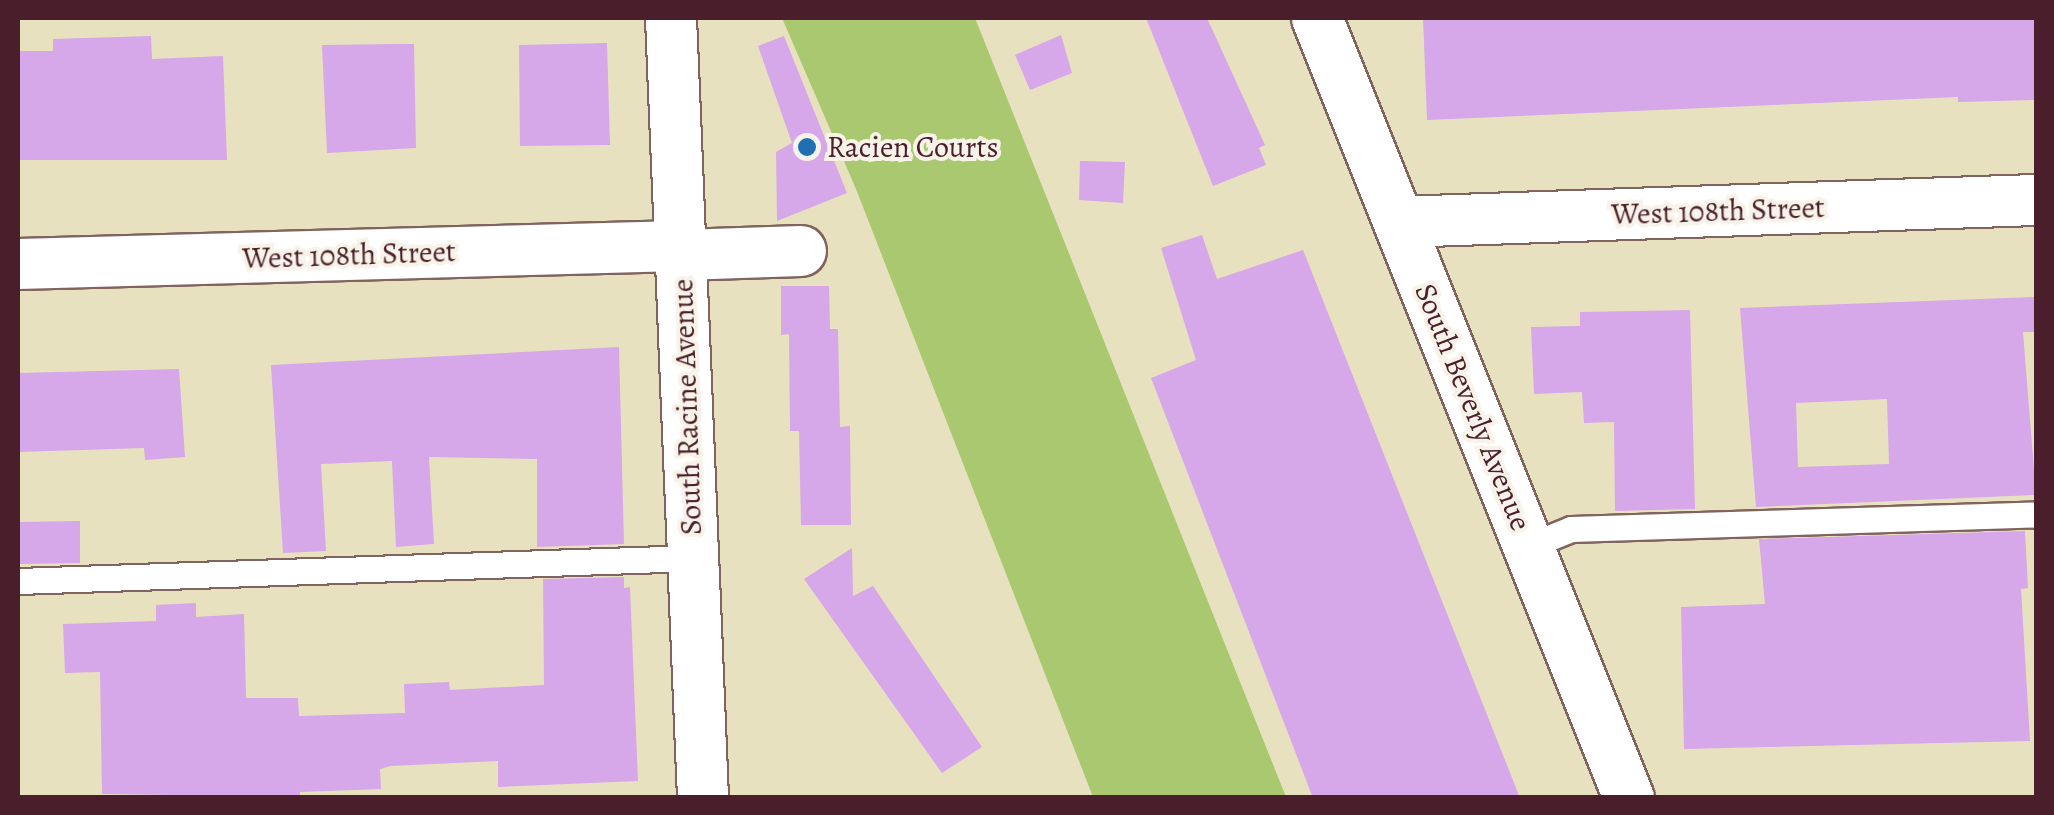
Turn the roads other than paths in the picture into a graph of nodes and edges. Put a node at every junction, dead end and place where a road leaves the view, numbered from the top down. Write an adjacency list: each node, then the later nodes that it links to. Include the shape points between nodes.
1 (671, 18): 5 (street, South Racine Avenue)
2 (1318, 18): 4 (street, South Beverly Avenue)
3 (2036, 200): 4 (street, West 108th Street)
4 (1399, 222): 9 (street, South Beverly Avenue)
5 (680, 250): 6 (street, West 108th Street); 7 (street, West 108th Street); 10 (street, South Racine Avenue)
6 (801, 250)
7 (18, 264)
8 (2036, 514): 9 (lane, via 1571,529)
9 (1529, 546): 13 (street, South Beverly Avenue)
10 (693, 558): 11 (lane); 12 (street, South Racine Avenue)
11 (18, 582)
12 (703, 798)
13 (1629, 798)

